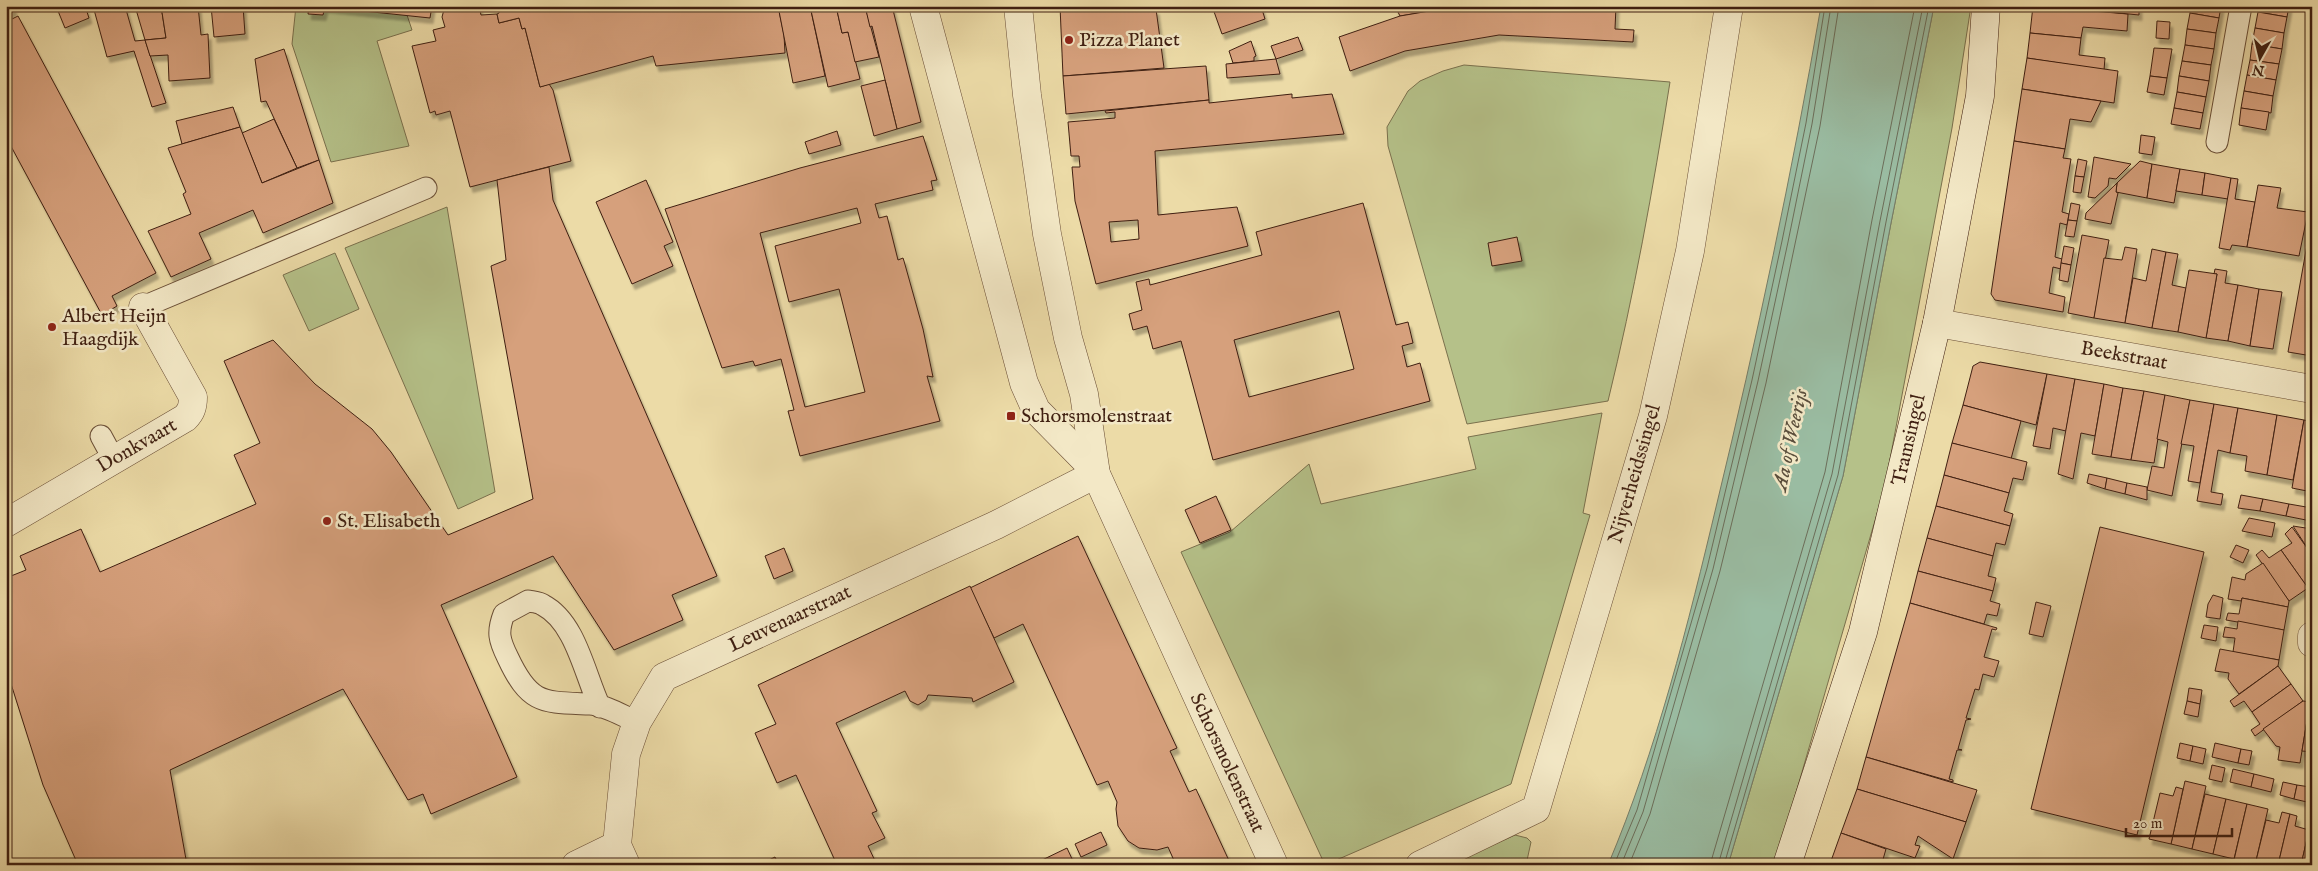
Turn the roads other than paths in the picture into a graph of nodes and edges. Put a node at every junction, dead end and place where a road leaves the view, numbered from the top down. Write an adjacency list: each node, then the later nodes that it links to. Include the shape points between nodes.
1 (923, 6): 13 (street, Schorsmolenstraat, via 1024,383 1036,410)
2 (1018, 6): 13 (street, Schorsmolenstraat, via 1047,234 1066,329 1084,394)
3 (1729, 6): 22 (street, Nijverheidssingel, via 1690,251 1653,416 1536,809)
4 (1986, 6): 9 (street, Tramsingel, via 1980,96)
5 (2241, 6): 6 (lane)
6 (2216, 142)
7 (426, 188): 8 (lane)
8 (143, 307): 12 (street, Donkvaart, via 193,397 193,406 184,418)
9 (1937, 323): 10 (street, Beekstraat); 23 (street, Tramsingel, via 1863,632)
10 (2312, 389)
11 (101, 436): 12 (lane)
12 (114, 460): 14 (street, Donkvaart)
13 (1095, 472): 18 (street, Leuvenaarstraat, via 996,525 664,677); 21 (street, Schorsmolenstraat)
14 (6, 523)
15 (2312, 636): 16 (street)
16 (2312, 643)
17 (600, 707): 17 (lane, via 551,703 532,694 519,681 502,647 498,630 504,614 528,601 542,604 555,615 580,655); 18 (lane)
18 (637, 722): 19 (street, Leuvenaarstraat, via 626,754)
19 (622, 855): 20 (street)
20 (576, 865)
21 (1274, 865)
22 (1420, 865)
23 (1787, 865)

